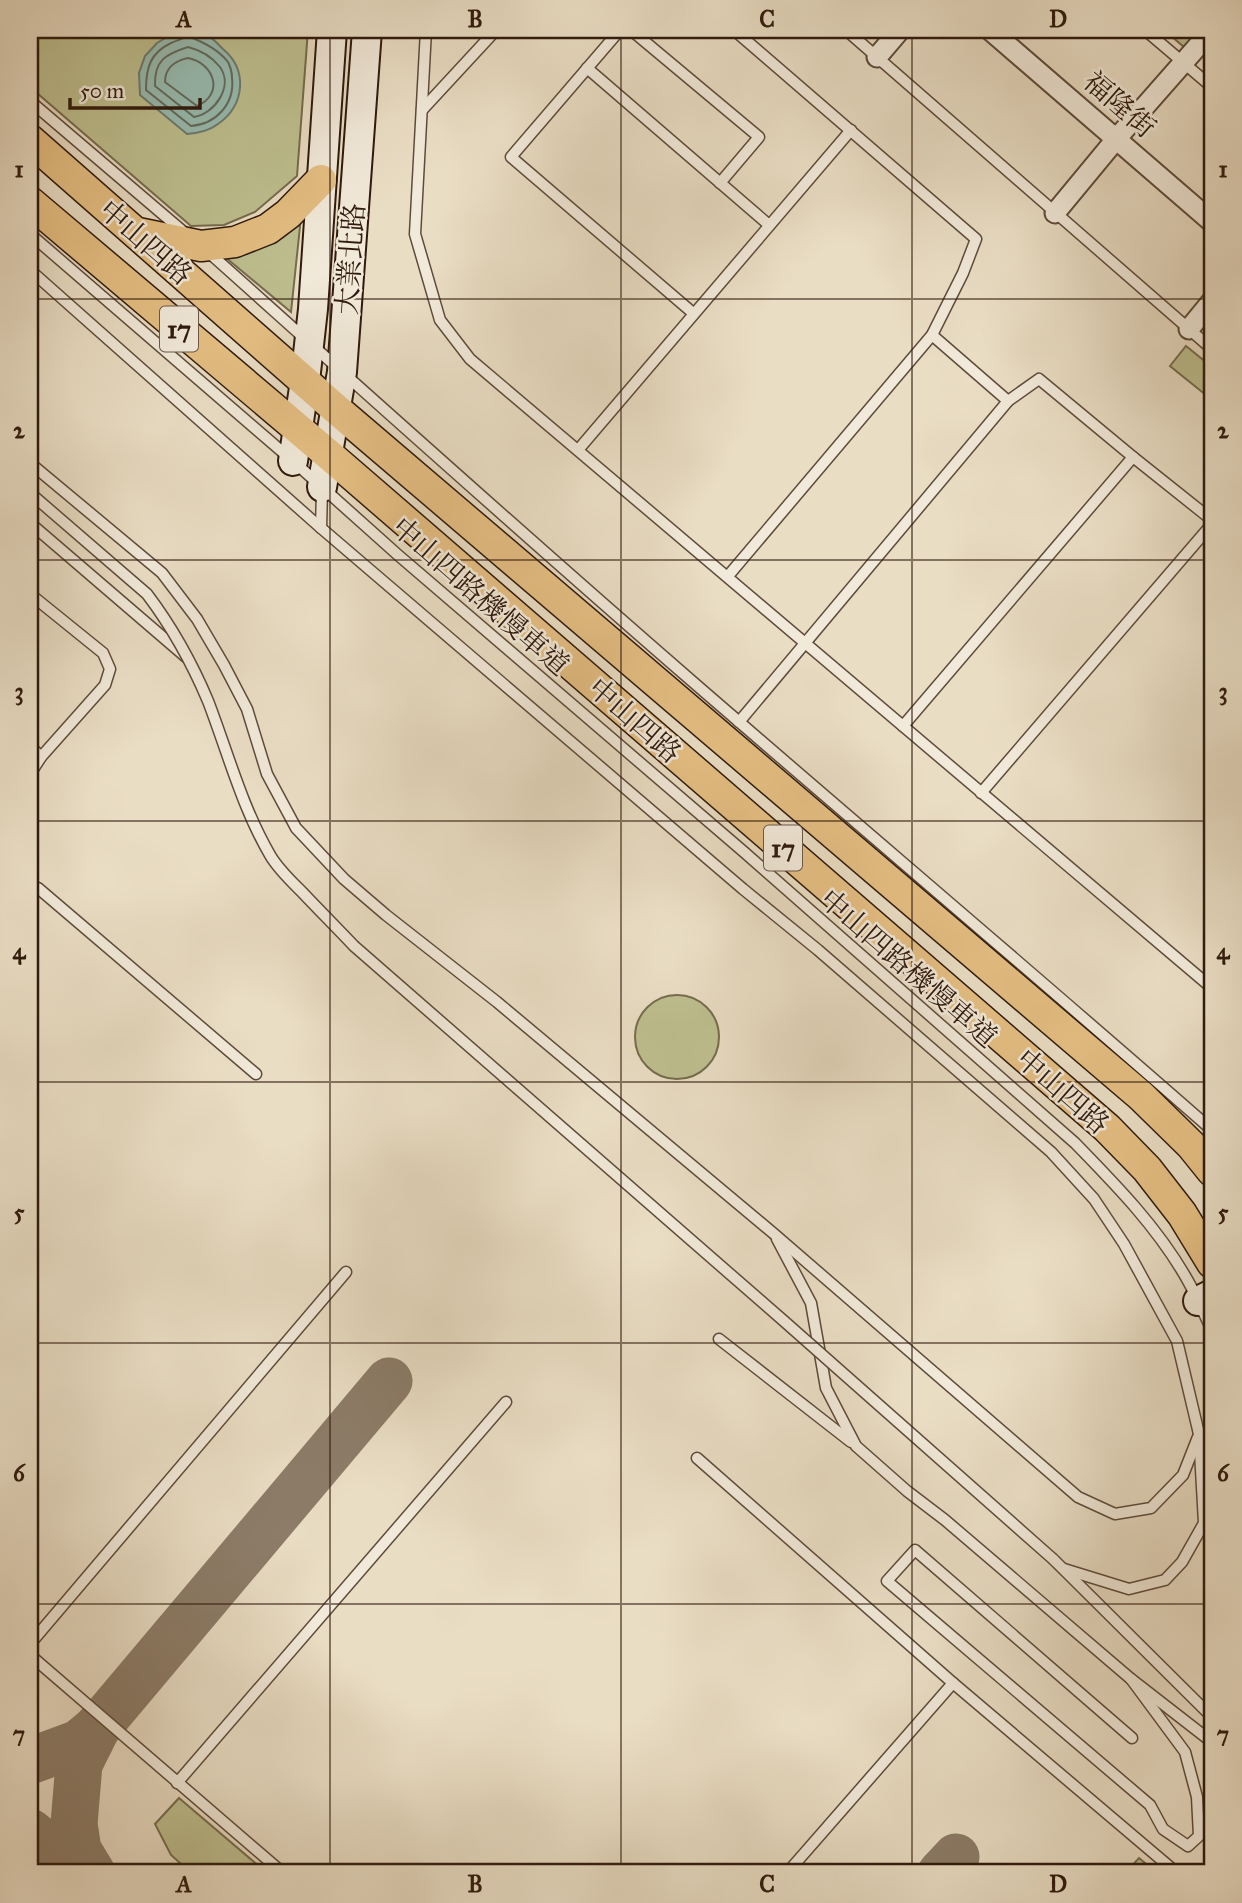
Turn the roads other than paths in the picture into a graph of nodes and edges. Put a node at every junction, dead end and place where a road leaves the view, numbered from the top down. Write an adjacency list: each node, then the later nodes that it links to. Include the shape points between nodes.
1 (332, 30): 22 (street, 大業北路)
2 (367, 30): 38 (street, 大業北路)
3 (426, 30): 18 (lane)
4 (496, 30): 18 (lane)
5 (620, 30): 15 (lane)
6 (631, 30): 23 (lane, via 759,137)
7 (734, 30): 19 (lane)
8 (846, 30): 13 (lane)
9 (900, 30): 13 (street)
10 (990, 30): 20 (street, 福隆街)
11 (1145, 30): 14 (lane)
12 (1212, 30): 14 (street)
13 (877, 57): 25 (lane)
14 (1183, 62): 16 (lane); 20 (street)
15 (587, 68): 23 (lane); 33 (lane, via 510,158)
16 (1212, 87)
17 (30, 100): 30 (lane)
18 (422, 111): 43 (lane, via 415,234 440,320 471,359)
19 (851, 131): 27 (lane); 35 (lane, via 976,239)
20 (1117, 138): 25 (street); 26 (street, 福隆街)
21 (30, 140): 28 (main road, 中山四路 / 17)
22 (321, 180): 30 (main road, via 268,229 234,242); 36 (street, 大業北路)
23 (720, 183): 27 (lane)
24 (30, 202): 42 (main road, 中山四路 / 17)
25 (1055, 214): 34 (lane)
26 (1212, 222)
27 (769, 225): 33 (lane)
28 (136, 232): 30 (main road); 39 (main road, 中山四路 / 17)
29 (30, 234): 46 (lane, 中山四路機慢車道)
30 (201, 246): 36 (lane)
31 (30, 270): 52 (lane)
32 (1212, 301): 34 (street)
33 (693, 313): 43 (lane)
34 (1189, 329): 37 (lane)
35 (932, 335): 40 (lane); 53 (lane)
36 (310, 343): 38 (lane); 39 (street, 大業北路)
37 (1212, 349)
38 (342, 372): 41 (street, 大業北路); 57 (lane)
39 (305, 381): 41 (main road, 中山四路 / 17); 42 (street, 大業北路)
40 (1008, 401): 45 (lane, via 1040,379); 55 (lane)
41 (336, 409): 44 (street, 大業北路); 67 (main road, 中山四路 / 17, via 1141,1096)
42 (298, 429): 44 (main road, 中山四路 / 17); 46 (street, 大業北路)
43 (578, 450): 53 (lane)
44 (329, 455): 48 (street, 大業北路); 69 (main road, 中山四路 / 17, via 1107,1128 1147,1169)
45 (1133, 457): 50 (lane); 58 (lane)
46 (293, 461): 48 (lane, 中山四路機慢車道)
47 (30, 463): 68 (lane, via 162,573 197,619 247,709 268,774 296,828 344,879)
48 (322, 487): 52 (lane); 71 (lane, 中山四路機慢車道, via 1075,1143 1155,1231)
49 (30, 492): 78 (lane, bridge, via 147,594 163,614 207,699 239,789 272,859 354,946)
50 (1212, 522): 62 (lane)
51 (30, 523): 56 (lane)
52 (321, 528): 75 (lane, via 1051,1152 1094,1199 1124,1244 1177,1341)
53 (728, 576): 55 (lane)
54 (30, 594): 60 (lane, via 103,653 110,668 105,685)
55 (806, 643): 57 (lane); 58 (lane)
56 (198, 667)
57 (739, 722): 66 (lane)
58 (903, 726): 62 (lane)
59 (30, 746): 60 (lane)
60 (41, 757): 61 (lane)
61 (30, 774)
62 (981, 793): 64 (lane)
63 (30, 886): 65 (lane, via 38,888)
64 (1212, 988)
65 (256, 1074)
66 (1212, 1130)
67 (1212, 1171)
68 (773, 1233): 75 (lane, via 1078,1497 1115,1514 1151,1508 1183,1475); 76 (lane, via 811,1303 826,1388)
69 (1212, 1263)
70 (346, 1272): 79 (lane)
71 (1205, 1298): 72 (lane, 中山四路機慢車道)
72 (1212, 1330)
73 (719, 1339): 76 (lane)
74 (506, 1402): 86 (lane)
75 (1199, 1434): 78 (lane, via 1204,1523 1166,1580 1129,1589)
76 (856, 1446): 81 (lane)
77 (697, 1458): 82 (lane)
78 (1064, 1569): 83 (lane)
79 (30, 1644)
80 (30, 1655): 86 (lane)
81 (1131, 1679): 84 (lane, via 1185,1752 1197,1797 1199,1836 1188,1846 1163,1829 1150,1805 887,1581 915,1550); 85 (lane)
82 (953, 1683): 88 (lane); 89 (lane)
83 (1212, 1720)
84 (1132, 1738)
85 (1212, 1742)
86 (177, 1783): 87 (lane)
87 (283, 1873)
88 (787, 1873)
89 (1177, 1873)

